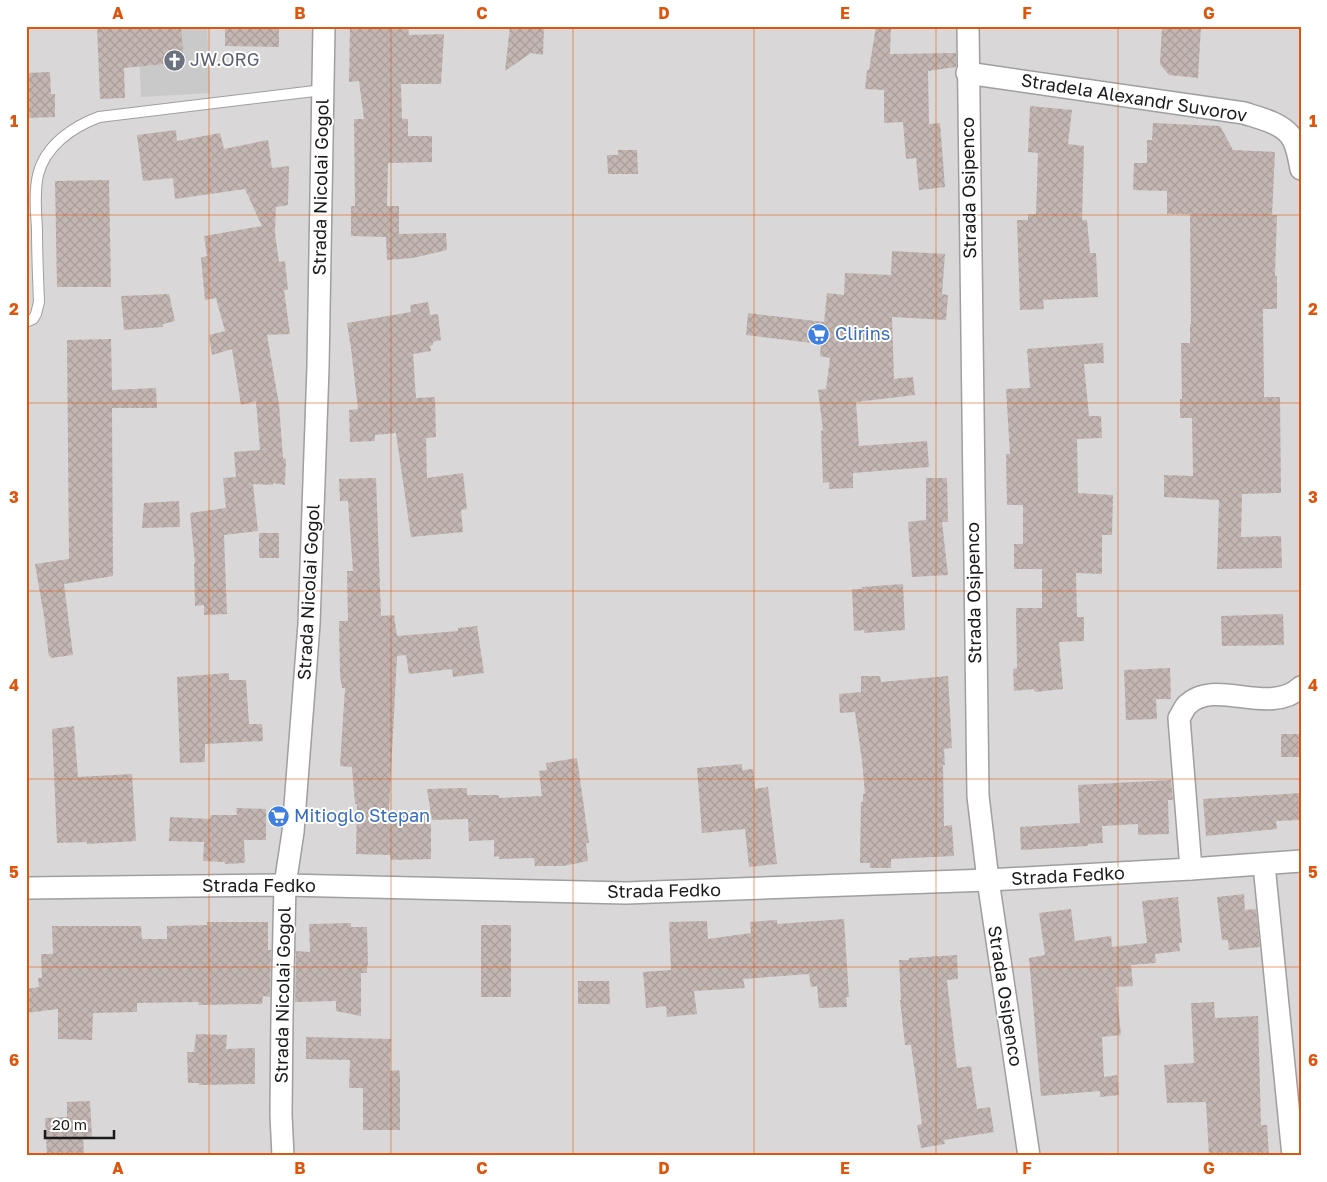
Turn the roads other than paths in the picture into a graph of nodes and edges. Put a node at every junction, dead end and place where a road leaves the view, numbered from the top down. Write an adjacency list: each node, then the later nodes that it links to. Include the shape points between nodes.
1 (324, 26): 4 (street, Strada Nicolai Gogol)
2 (968, 26): 3 (street, Strada Osipenco)
3 (968, 72): 5 (street, Stradela Alexandr Suvorov, via 1244,113 1274,123 1291,135); 11 (street, Strada Osipenco, via 978,787)
4 (323, 90): 6 (lane, via 99,118 71,131 45,157 38,175 39,302 33,320); 12 (street, Strada Nicolai Gogol, via 309,624 293,832)
5 (1301, 169)
6 (26, 322)
7 (1301, 687): 10 (street, via 1281,698 1215,694 1199,698 1187,705 1179,718)
8 (1301, 861): 9 (street, Strada Fedko)
9 (1264, 864): 10 (street, Strada Fedko); 16 (street)
10 (1191, 869): 11 (street, Strada Fedko)
11 (988, 880): 12 (street, Strada Fedko, via 626,893); 15 (street, Strada Osipenco)
12 (285, 884): 13 (street, Strada Fedko); 14 (street, Strada Nicolai Gogol)
13 (26, 888)
14 (283, 1156)
15 (1029, 1156)
16 (1293, 1156)

